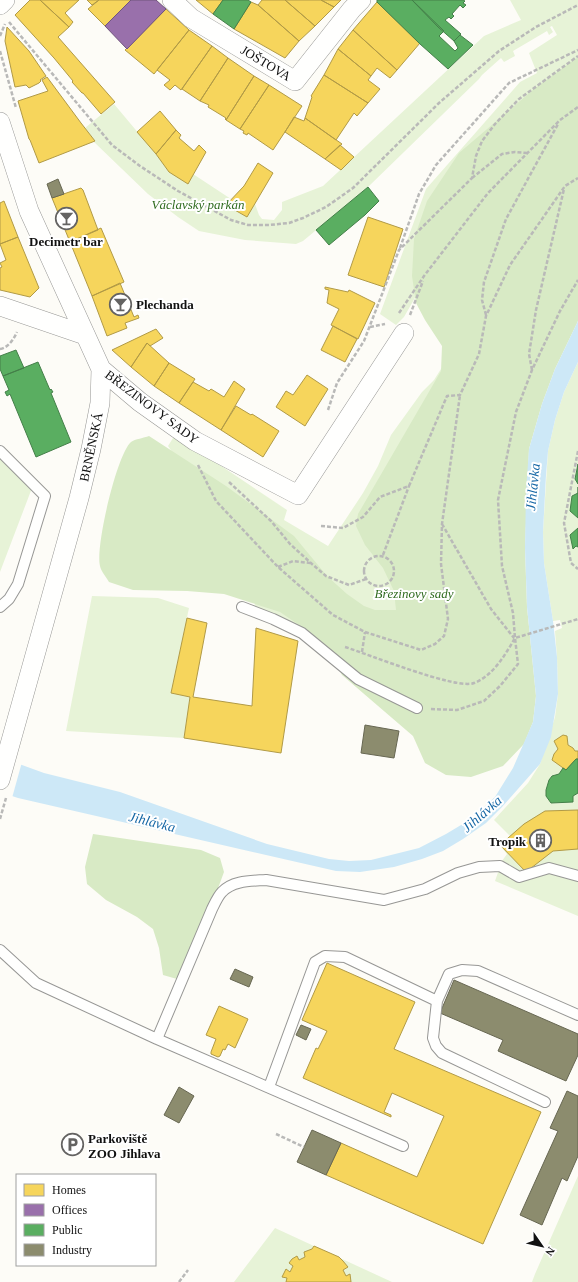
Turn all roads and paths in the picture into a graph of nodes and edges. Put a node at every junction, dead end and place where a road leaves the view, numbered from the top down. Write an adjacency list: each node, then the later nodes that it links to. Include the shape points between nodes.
1 (5, 0): 5 (street)
2 (172, 0): 3 (street, JOŠTOVA, via 191,18 294,81)
3 (361, 0)
4 (578, 5): 5 (path, via 536,27 499,51 439,103 353,188 326,207 289,223 248,225 231,220 178,191 112,145)
5 (4, 13)
6 (578, 50): 17 (path, via 510,83 436,165 419,194)
7 (0, 51): 10 (path)
8 (578, 56): 14 (path, via 519,100 495,124 482,141)
9 (578, 107): 11 (path)
10 (16, 109)
11 (560, 120): 13 (path); 21 (path, via 506,219 484,282 482,300)
12 (1, 130): 25 (street, BRNĚNSKÁ, via 29,211)
13 (527, 153): 14 (path, via 502,154); 18 (path, via 488,193)
14 (472, 178): 17 (path)
15 (578, 178): 16 (path)
16 (565, 186): 21 (path, via 510,266); 28 (path, via 536,310 529,354)
17 (399, 250): 24 (path)
18 (424, 276): 22 (path); 22 (path)
19 (578, 280): 28 (path)
20 (0, 306): 25 (street)
21 (486, 316): 29 (path, via 479,354)
22 (397, 324): 24 (path); 27 (street, BŘEZINOVY SADY, via 298,495 195,441 140,402)
23 (19, 328): 26 (path, via 14,339 4,349)
24 (370, 328): 30 (path, via 337,383)
25 (85, 335): 27 (street, BRNĚNSKÁ)
26 (0, 349)
27 (101, 369): 49 (street, BRNĚNSKÁ, via 100,403 79,498)
28 (532, 370): 47 (path, via 516,412 498,500 502,566 513,612)
29 (460, 395): 35 (path, via 447,396); 36 (path)
30 (327, 413)
31 (0, 451): 43 (lane, via 45,496 18,584 9,599)
32 (578, 451): 41 (path, via 564,523 571,563)
33 (197, 463): 40 (path, via 216,501)
34 (224, 477): 39 (path, via 272,521 290,544)
35 (409, 486): 37 (path, via 380,497 363,517 343,528); 38 (path)
36 (442, 524): 46 (path, via 441,564 448,619 444,636 435,644 421,650); 47 (path, via 491,609)
37 (321, 526)
38 (382, 555): 42 (path, via 371,558 364,567); 42 (path, via 393,562 395,574 388,585 376,587)
39 (312, 564): 40 (path, via 293,561); 42 (path, via 326,576 349,585)
40 (278, 566): 46 (path, via 333,615)
41 (578, 569)
42 (366, 579)
43 (0, 607)
44 (242, 607): 48 (lane, via 302,633 358,678)
45 (578, 619): 47 (path)
46 (365, 632): 47 (path, via 362,652 413,671 468,684 487,676)
47 (514, 638): 48 (path, via 518,664 484,701 457,710)
48 (417, 708)
49 (0, 780)
50 (578, 876): 54 (lane, via 549,868 520,877 500,866 479,867 458,873 425,889 384,900 266,880 232,885 222,892 212,909)
51 (0, 950): 54 (lane, via 36,983)
52 (437, 1001): 53 (lane, via 449,974 462,970 478,971); 55 (lane, via 345,957 325,956 315,962); 56 (lane, via 433,1038 442,1053)
53 (578, 1015)
54 (157, 1039): 55 (lane)
55 (269, 1087): 58 (lane)
56 (545, 1102)
57 (276, 1134): 59 (path)
58 (404, 1146)
59 (304, 1148)
60 (188, 1270): 61 (path)
61 (179, 1282)

